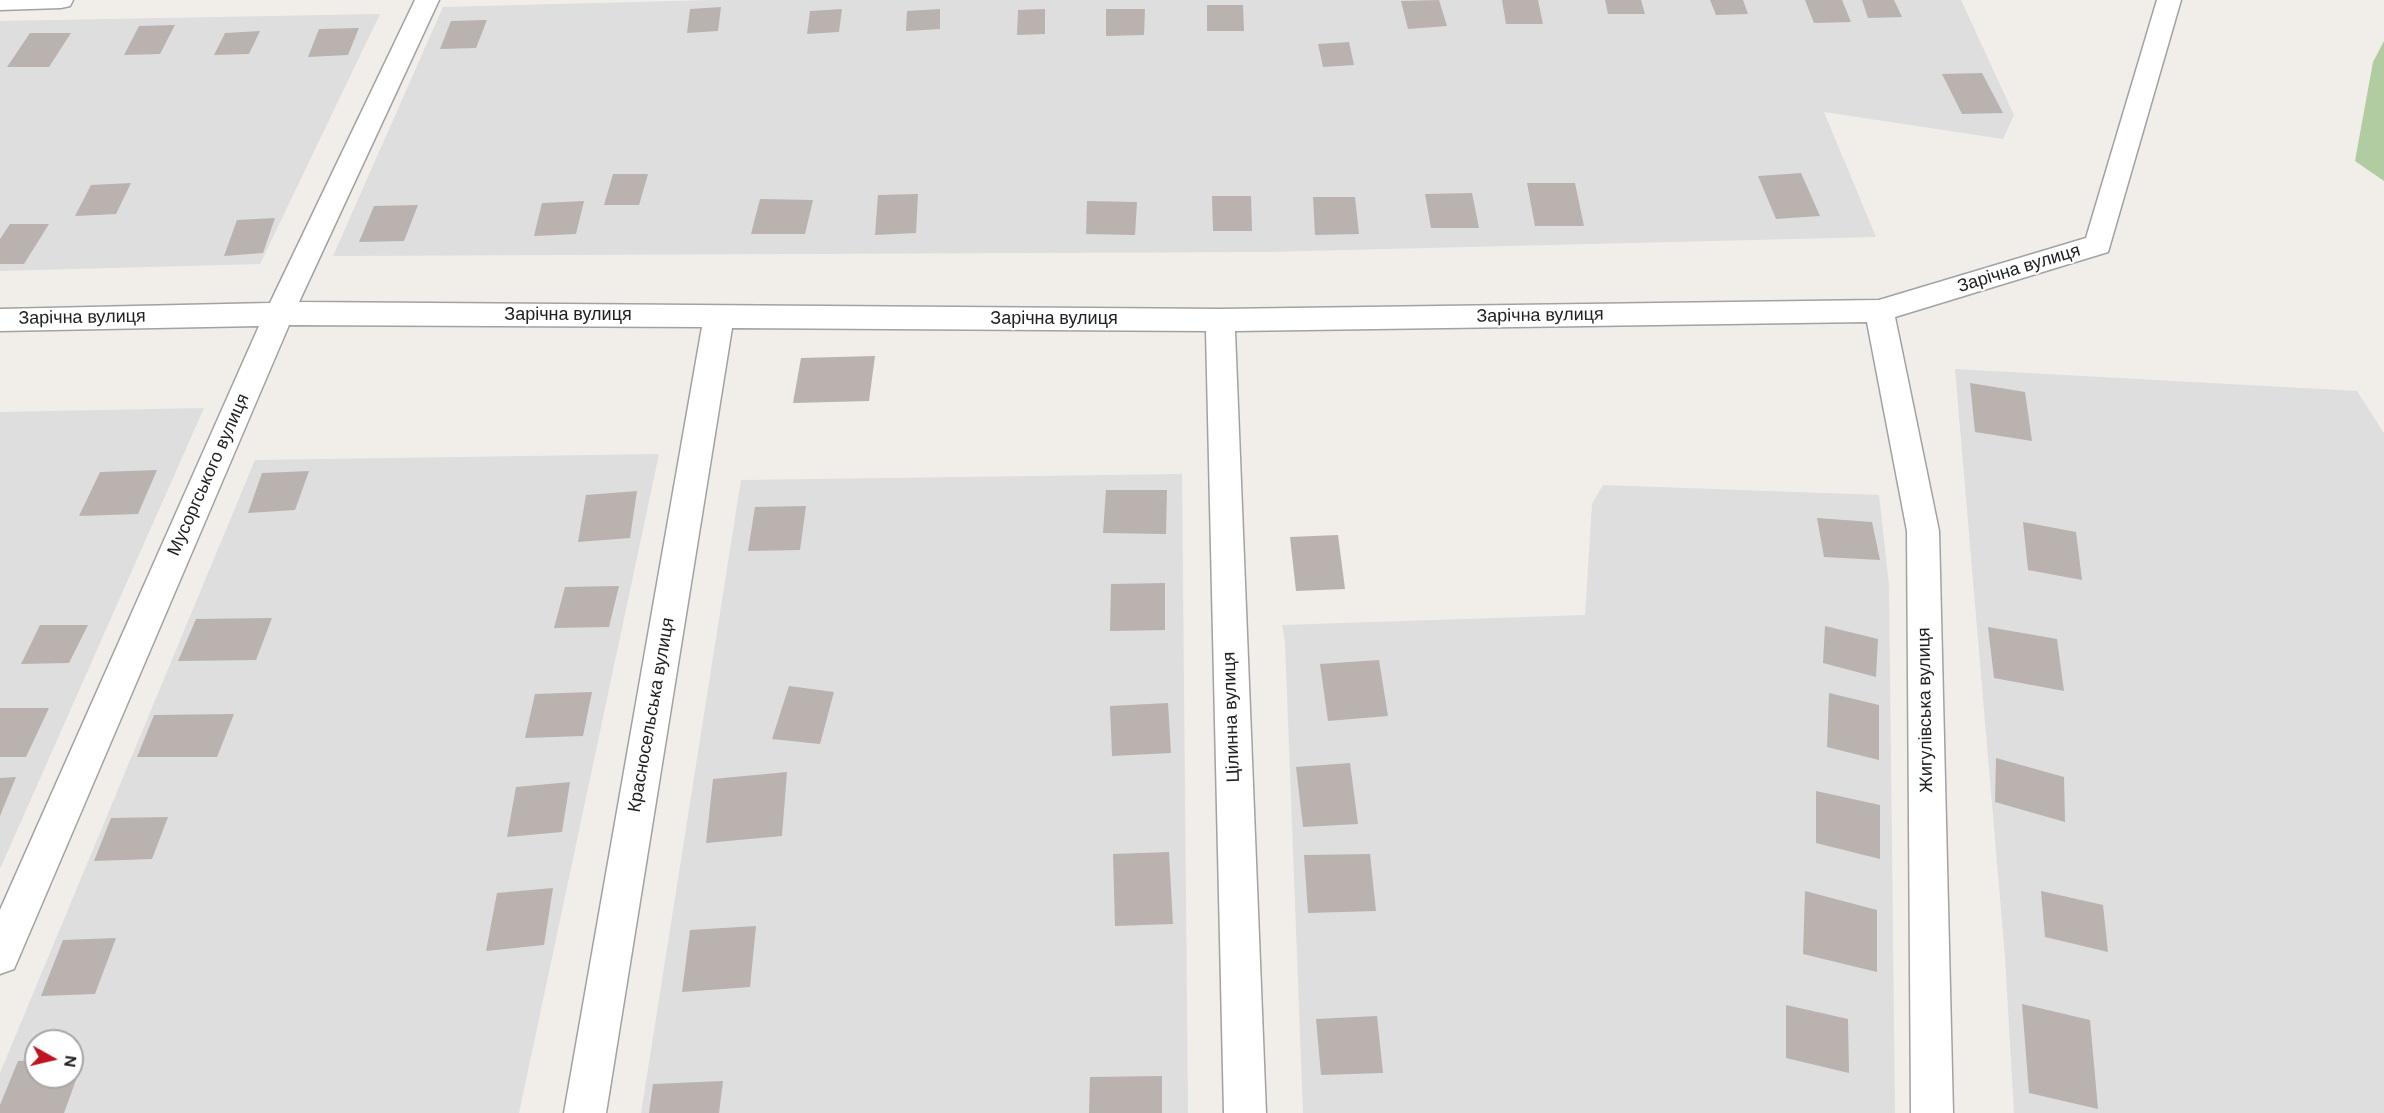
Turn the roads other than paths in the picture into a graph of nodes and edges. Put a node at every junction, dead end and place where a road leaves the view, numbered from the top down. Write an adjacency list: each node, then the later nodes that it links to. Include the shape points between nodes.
1 (61, 0): 4 (street)
2 (427, 0): 6 (street, Мусоргського вулиця)
3 (2169, 0): 5 (street, Зарічна вулиця, via 2098,245)
4 (0, 2)
5 (1879, 311): 9 (street, Зарічна вулиця); 13 (street, Жигулівська вулиця, via 1923,531)
6 (279, 314): 7 (street, Зарічна вулиця); 8 (street, Зарічна вулиця); 10 (street, Мусоргського вулиця)
7 (719, 316): 9 (street, Зарічна вулиця); 11 (street, Красносельська вулиця)
8 (0, 320)
9 (1220, 320): 12 (street, Цілинна вулиця)
10 (0, 955)
11 (585, 1113)
12 (1245, 1113)
13 (1932, 1113)

